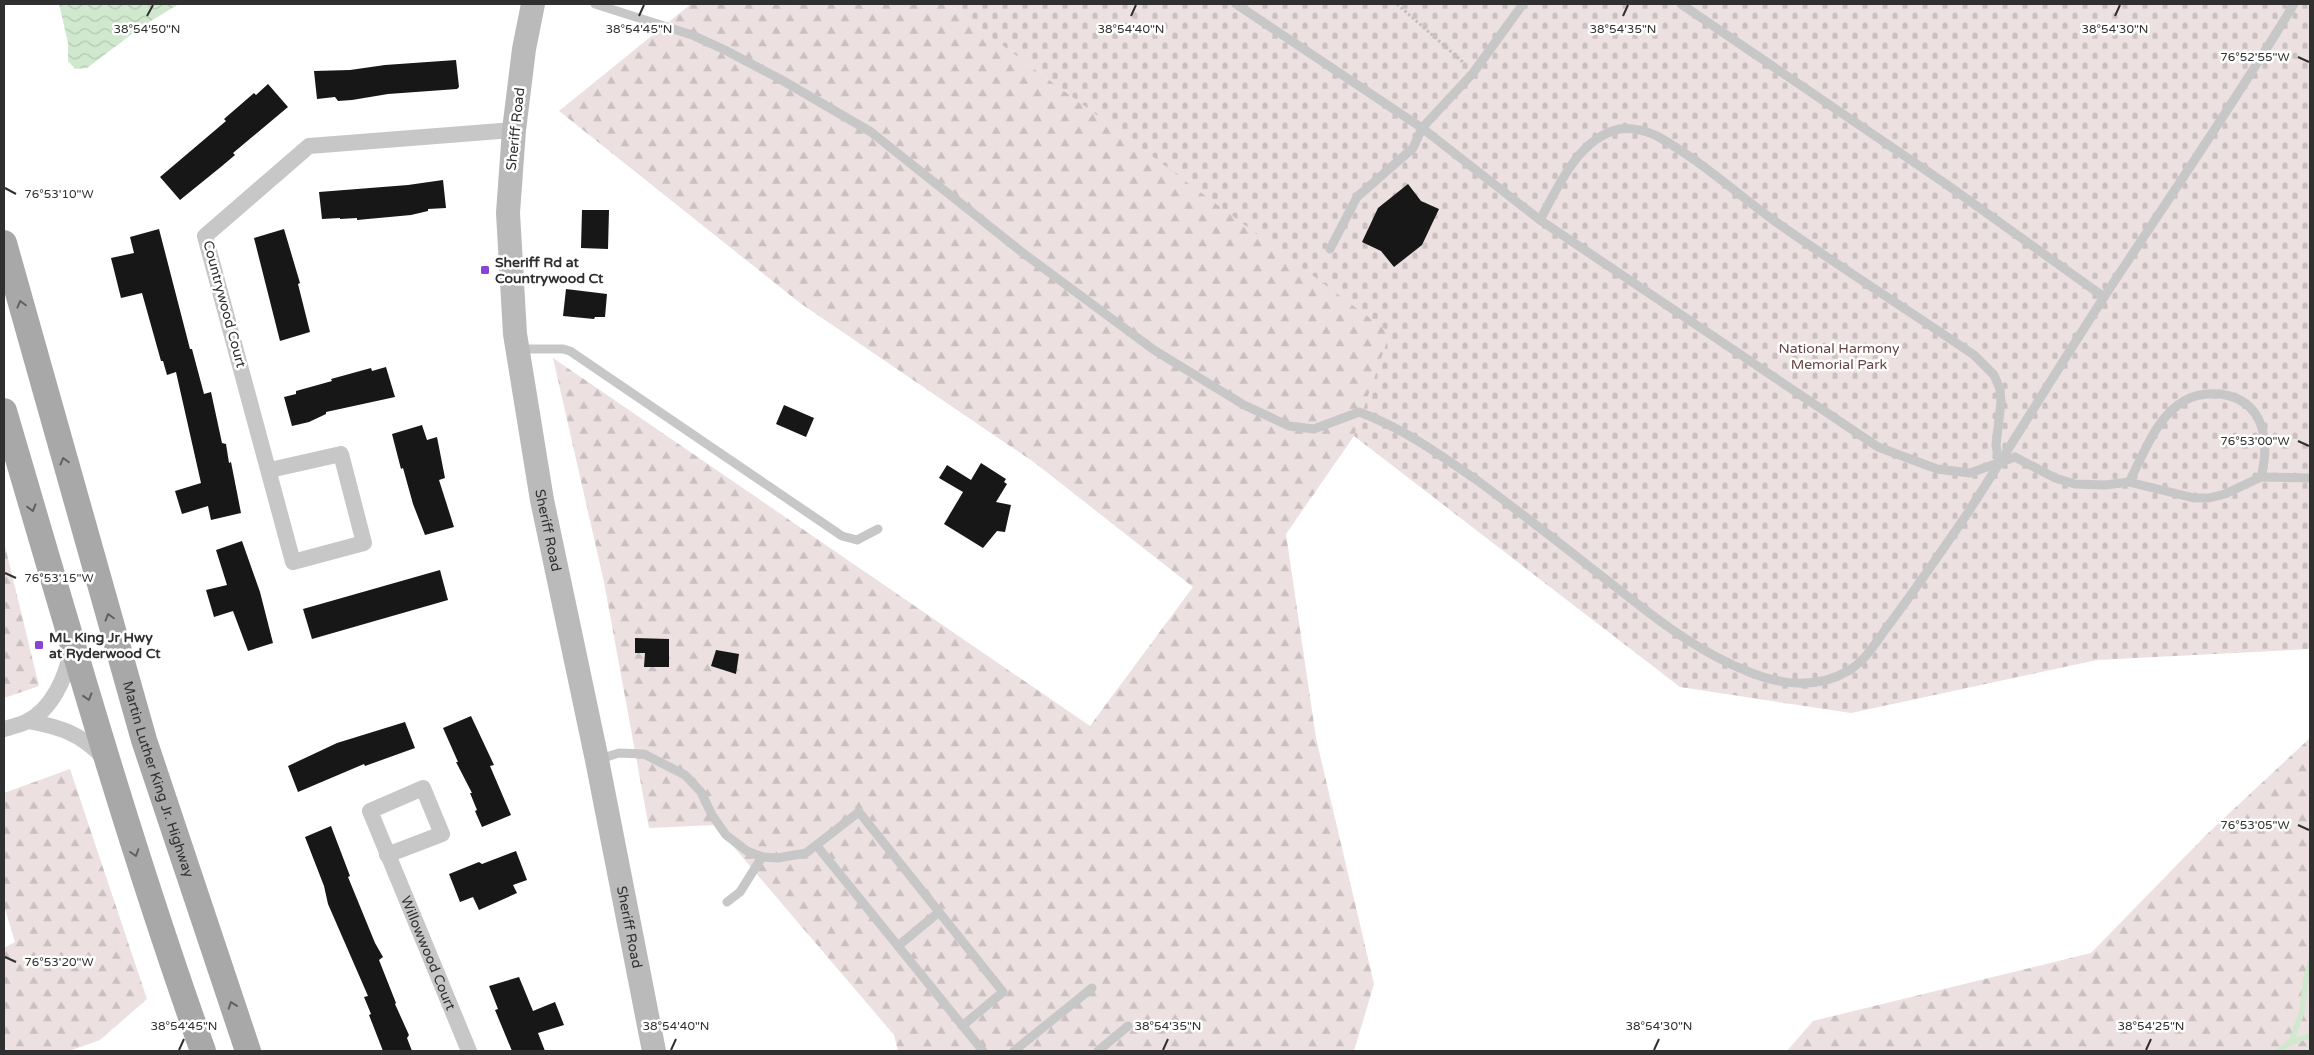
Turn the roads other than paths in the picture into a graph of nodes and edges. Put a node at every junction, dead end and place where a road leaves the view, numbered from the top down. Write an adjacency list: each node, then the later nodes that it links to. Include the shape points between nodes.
1 (533, 4): 8 (main road, Sheriff Road)
2 (594, 4): 15 (lane, via 676,30 725,50 871,132 1023,253 1154,350 1244,405 1290,426 1314,429 1359,412 1422,441 1669,629 1725,662 1777,683 1804,684 1852,670 1918,587)
3 (1236, 4): 7 (lane)
4 (1523, 4): 7 (lane, via 1474,74)
5 (1681, 4): 12 (lane, via 1962,195)
6 (2294, 4): 12 (lane, via 2252,75)
7 (1422, 128): 9 (lane); 11 (lane, via 1413,148 1356,197)
8 (514, 130): 13 (main road, Sheriff Road, via 508,222); 16 (street, Countrywood Court, via 309,146 205,236)
9 (1540, 220): 15 (lane, via 1878,447 1937,469 1970,473); 15 (lane, via 1573,165 1597,139 1622,128 1656,136 1776,222 1974,355 1994,375 2001,402 1996,445)
10 (4, 243): 36 (main road, Martin Luther King Jr. Highway, one-way to 10, via 144,740)
11 (1330, 249)
12 (2104, 297): 15 (lane)
13 (517, 349): 20 (lane, via 570,351 842,536 857,540); 24 (main road, Sheriff Road, via 542,500)
14 (4, 411): 21 (main road, one-way to 21)
15 (1999, 464): 19 (lane, via 2015,457 2055,478 2075,484)
16 (270, 470): 16 (street, Countrywood Court, via 293,562 364,542 341,454)
17 (2261, 477): 18 (lane); 19 (lane, via 2242,488 2209,498 2194,498); 19 (lane, via 2266,450 2258,418 2244,402 2212,393 2185,400 2170,413 2154,434)
18 (2310, 478)
19 (2129, 482)
20 (878, 529)
21 (72, 645): 22 (street, via 68,670 54,697); 25 (main road, one-way to 25)
22 (28, 722): 23 (street); 25 (street, via 55,726 82,738)
23 (4, 729)
24 (597, 760): 28 (lane, via 619,753 644,754 685,775 701,792 726,835 747,851); 38 (main road, Sheriff Road)
25 (107, 762): 35 (main road, one-way to 35, via 164,941)
26 (817, 846): 28 (lane, via 806,853); 30 (lane, via 859,812); 31 (lane)
27 (387, 855): 27 (street, Willowwood Court, via 370,811 424,788 442,834); 37 (street, Willowwood Court)
28 (762, 857): 29 (lane, via 746,884)
29 (727, 902)
30 (939, 912): 31 (lane); 33 (lane, via 1004,992)
31 (898, 946): 33 (lane)
32 (1092, 988): 40 (lane)
33 (962, 1026): 39 (lane)
34 (1128, 1026): 41 (lane)
35 (204, 1051)
36 (248, 1051)
37 (469, 1051)
38 (654, 1051)
39 (983, 1051)
40 (1014, 1051)
41 (1098, 1051)

